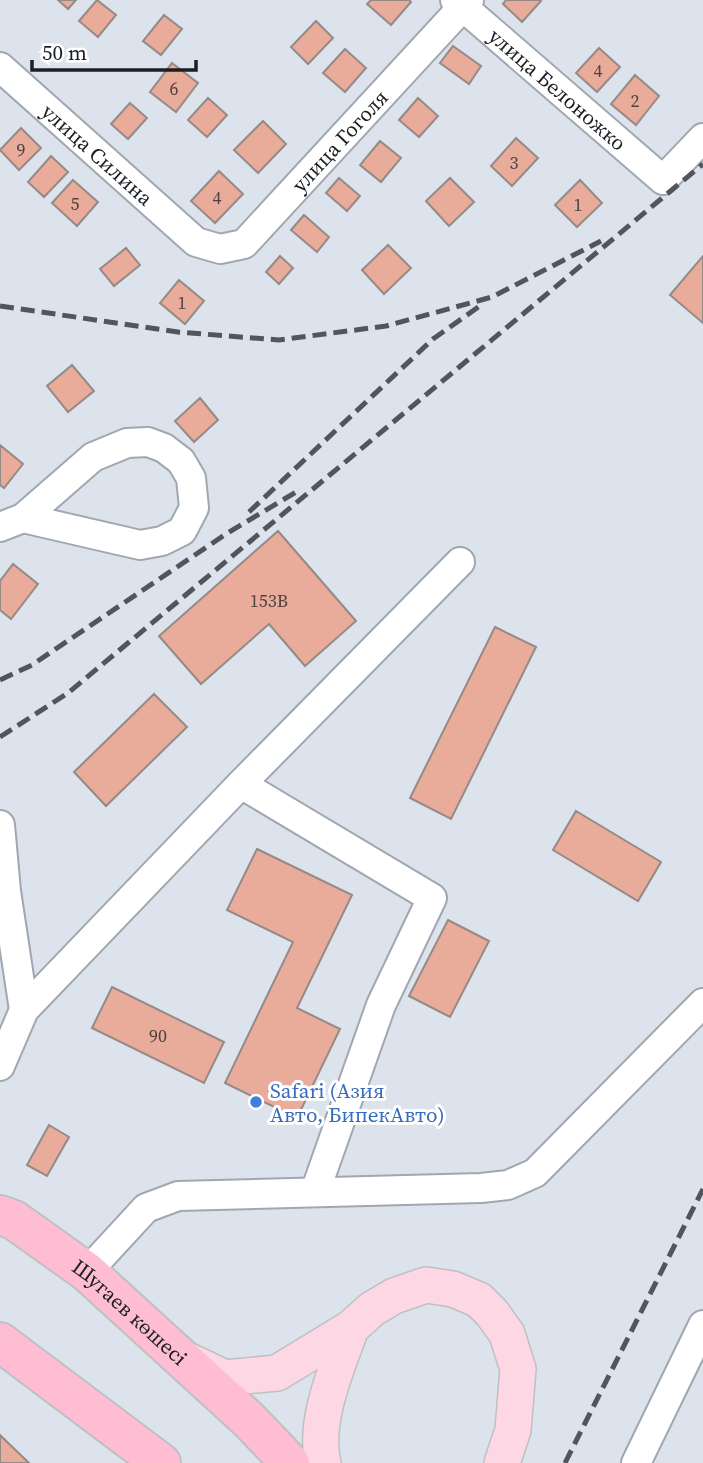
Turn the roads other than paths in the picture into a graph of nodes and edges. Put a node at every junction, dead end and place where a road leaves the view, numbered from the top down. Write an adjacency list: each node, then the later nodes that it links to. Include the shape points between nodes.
1 (462, 2): 3 (street, улица Белоножко, via 663,180); 4 (street, улица Гоголя, via 244,244 220,248)
2 (0, 67): 4 (street, улица Силина)
3 (703, 138)
4 (196, 242)
5 (11, 522): 5 (street, via 93,457 127,443 148,442 164,448 181,461 191,478 194,508 182,531 162,541 140,545)
6 (460, 562): 7 (street)
7 (241, 784): 11 (street); 13 (street, via 432,898 381,1005)
8 (0, 825): 9 (street)
9 (3, 889): 11 (street)
10 (703, 1003): 13 (street, via 535,1173 508,1185 481,1188)
11 (24, 1010): 12 (street)
12 (0, 1066)
13 (315, 1192): 15 (street, via 178,1196 146,1208)
14 (0, 1215): 15 (highway, Шугаев көшесі)
15 (87, 1272): 19 (highway, Шугаев көшесі)
16 (703, 1325): 26 (street)
17 (351, 1328): 19 (main road, via 277,1373 225,1378); 24 (main road, via 330,1387 320,1450); 25 (main road, via 394,1296 426,1285 453,1289 479,1300 507,1334 518,1369 513,1430)
18 (0, 1342): 21 (highway)
19 (177, 1356): 20 (highway, Шугаев көшесі)
20 (249, 1420): 22 (highway); 23 (highway, Шугаев көшесі)
21 (161, 1463)
22 (251, 1463)
23 (290, 1463)
24 (323, 1463)
25 (502, 1463)
26 (636, 1463)

